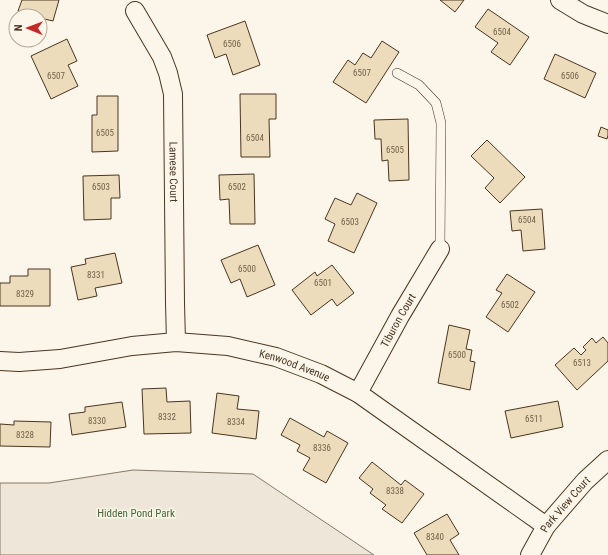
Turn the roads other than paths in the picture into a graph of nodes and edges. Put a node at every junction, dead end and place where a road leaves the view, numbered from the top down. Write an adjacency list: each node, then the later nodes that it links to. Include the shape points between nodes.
1 (560, 0): 3 (street, via 583,14)
2 (135, 11): 6 (street, Lamese Court, via 162,57 173,94)
3 (608, 24)
4 (397, 73): 5 (lane, via 419,85 436,103 441,123)
5 (440, 249): 8 (street, Tiburon Court)
6 (176, 342): 7 (street, Kenwood Avenue, via 132,346 60,359); 8 (street, Kenwood Avenue, via 228,346 276,356 321,374)
7 (0, 361)
8 (358, 393): 10 (street, Kenwood Avenue)
9 (608, 460): 10 (street, Park View Court, via 585,481)
10 (546, 526): 11 (street, Park View Court)
11 (530, 555)

